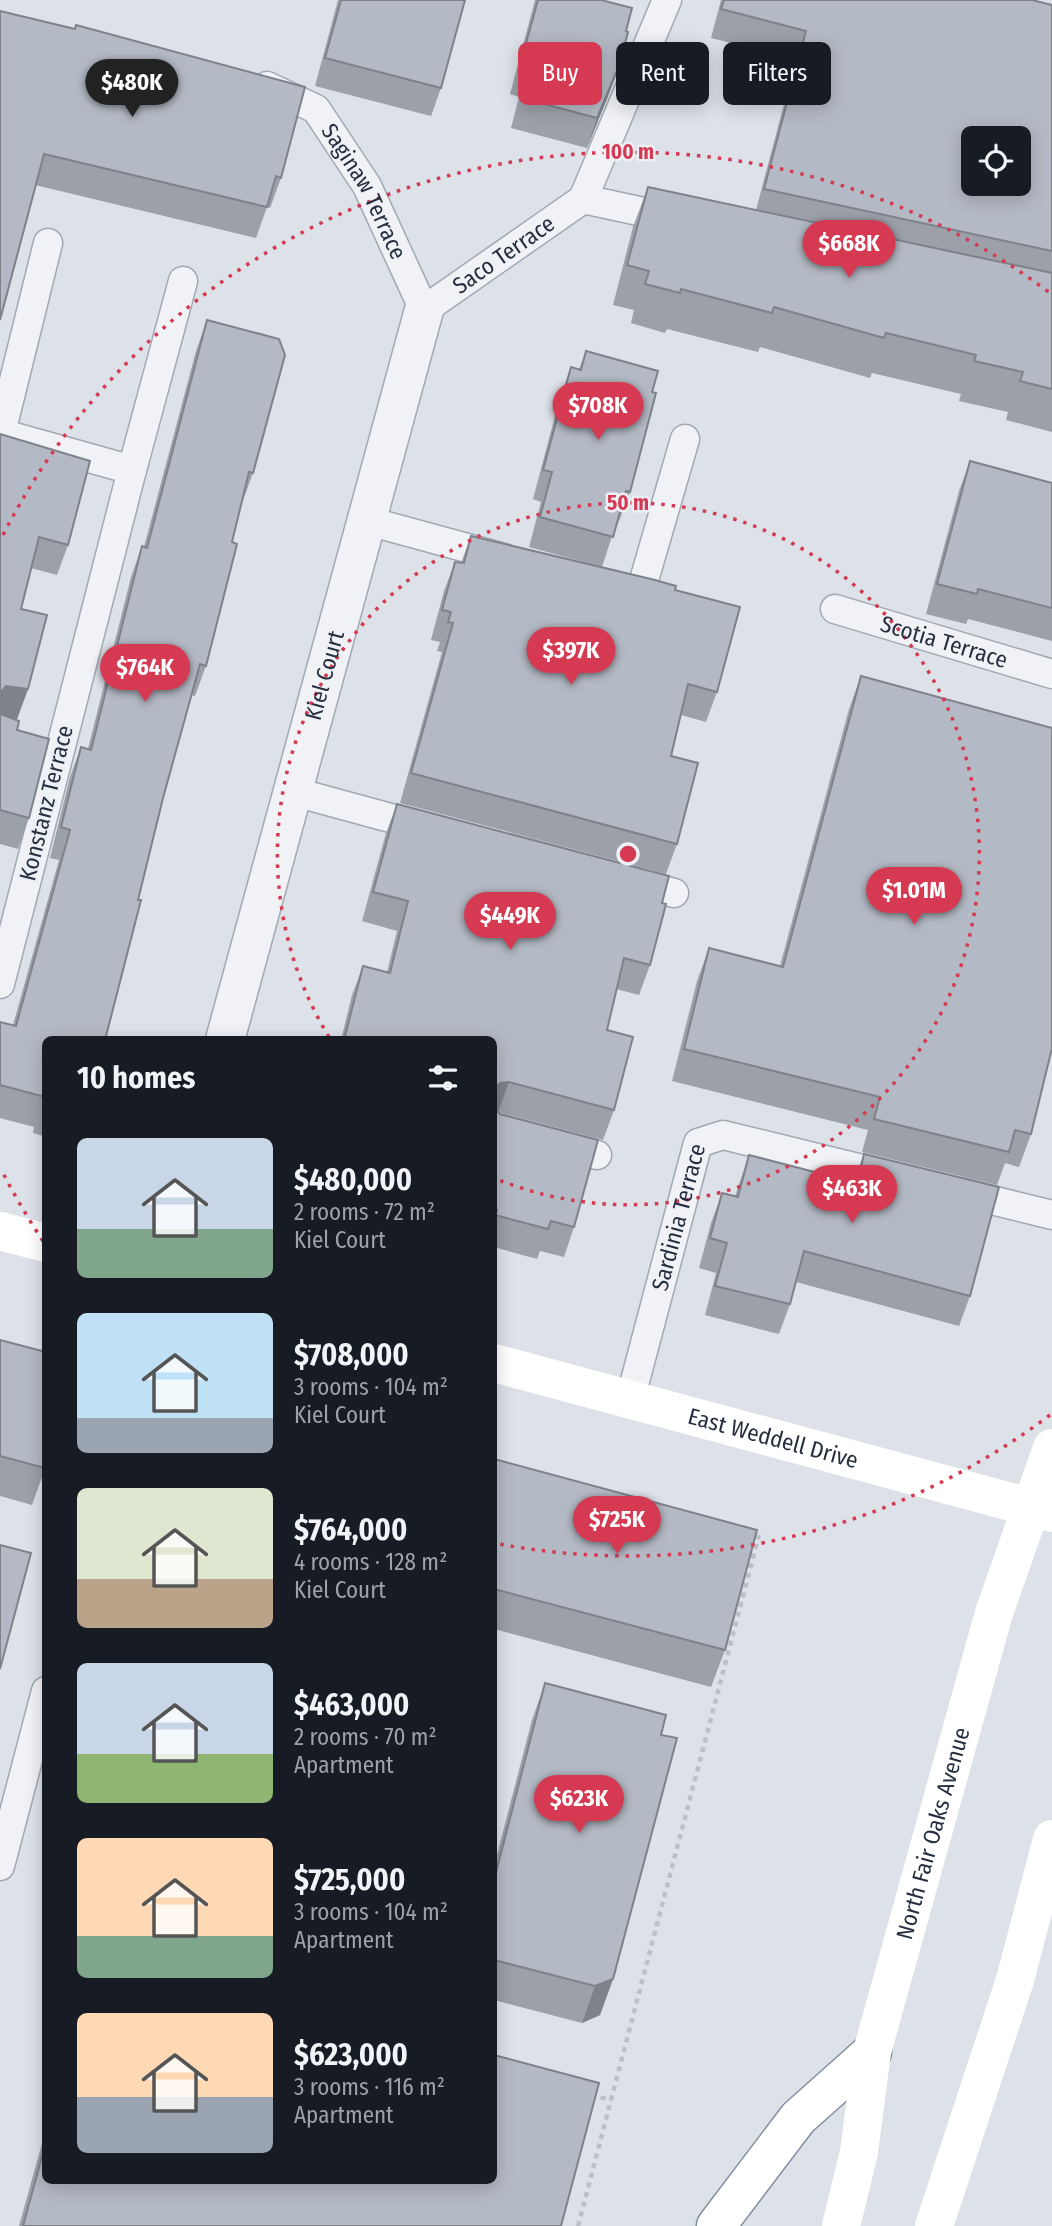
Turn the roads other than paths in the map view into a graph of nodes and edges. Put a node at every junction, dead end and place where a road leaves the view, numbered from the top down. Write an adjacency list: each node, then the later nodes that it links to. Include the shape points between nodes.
1 (667, 0): 3 (lane)
2 (236, 76): 7 (lane, Saginaw Terrace, via 316,108 367,186)
3 (583, 199): 4 (lane); 7 (lane, Saco Terrace)
4 (704, 225)
5 (48, 243): 8 (lane)
6 (183, 281): 10 (lane, Konstanz Terrace)
7 (424, 310): 11 (street, Kiel Court)
8 (0, 433): 10 (lane)
9 (685, 439): 13 (lane, via 640,594)
10 (132, 470): 20 (lane, Konstanz Terrace, via 48,745)
11 (369, 521): 12 (lane); 16 (street, Kiel Court)
12 (535, 566)
13 (601, 584)
14 (835, 609): 15 (lane, Scotia Terrace)
15 (1052, 674)
16 (295, 792): 17 (lane); 21 (street, Kiel Court)
17 (450, 834)
18 (608, 875): 19 (lane)
19 (674, 893)
20 (0, 984)
21 (226, 1036)
22 (497, 1129): 23 (lane)
23 (597, 1155)
24 (1052, 1214): 28 (lane, Sardinia Terrace, via 723,1135 698,1143)
25 (0, 1231): 26 (main road)
26 (42, 1241)
27 (497, 1364): 28 (main road, East Weddell Drive)
28 (630, 1400): 30 (main road, East Weddell Drive)
29 (1052, 1448): 30 (main road, North Fair Oaks Avenue)
30 (1042, 1510): 34 (main road, North Fair Oaks Avenue, via 994,1613)
31 (42, 1706): 33 (lane)
32 (1052, 1839): 37 (main road, via 1015,1980)
33 (0, 1866)
34 (872, 2052): 35 (main road, via 798,2118); 36 (main road, North Fair Oaks Avenue, via 859,2152)
35 (716, 2226)
36 (841, 2226)
37 (934, 2226)

